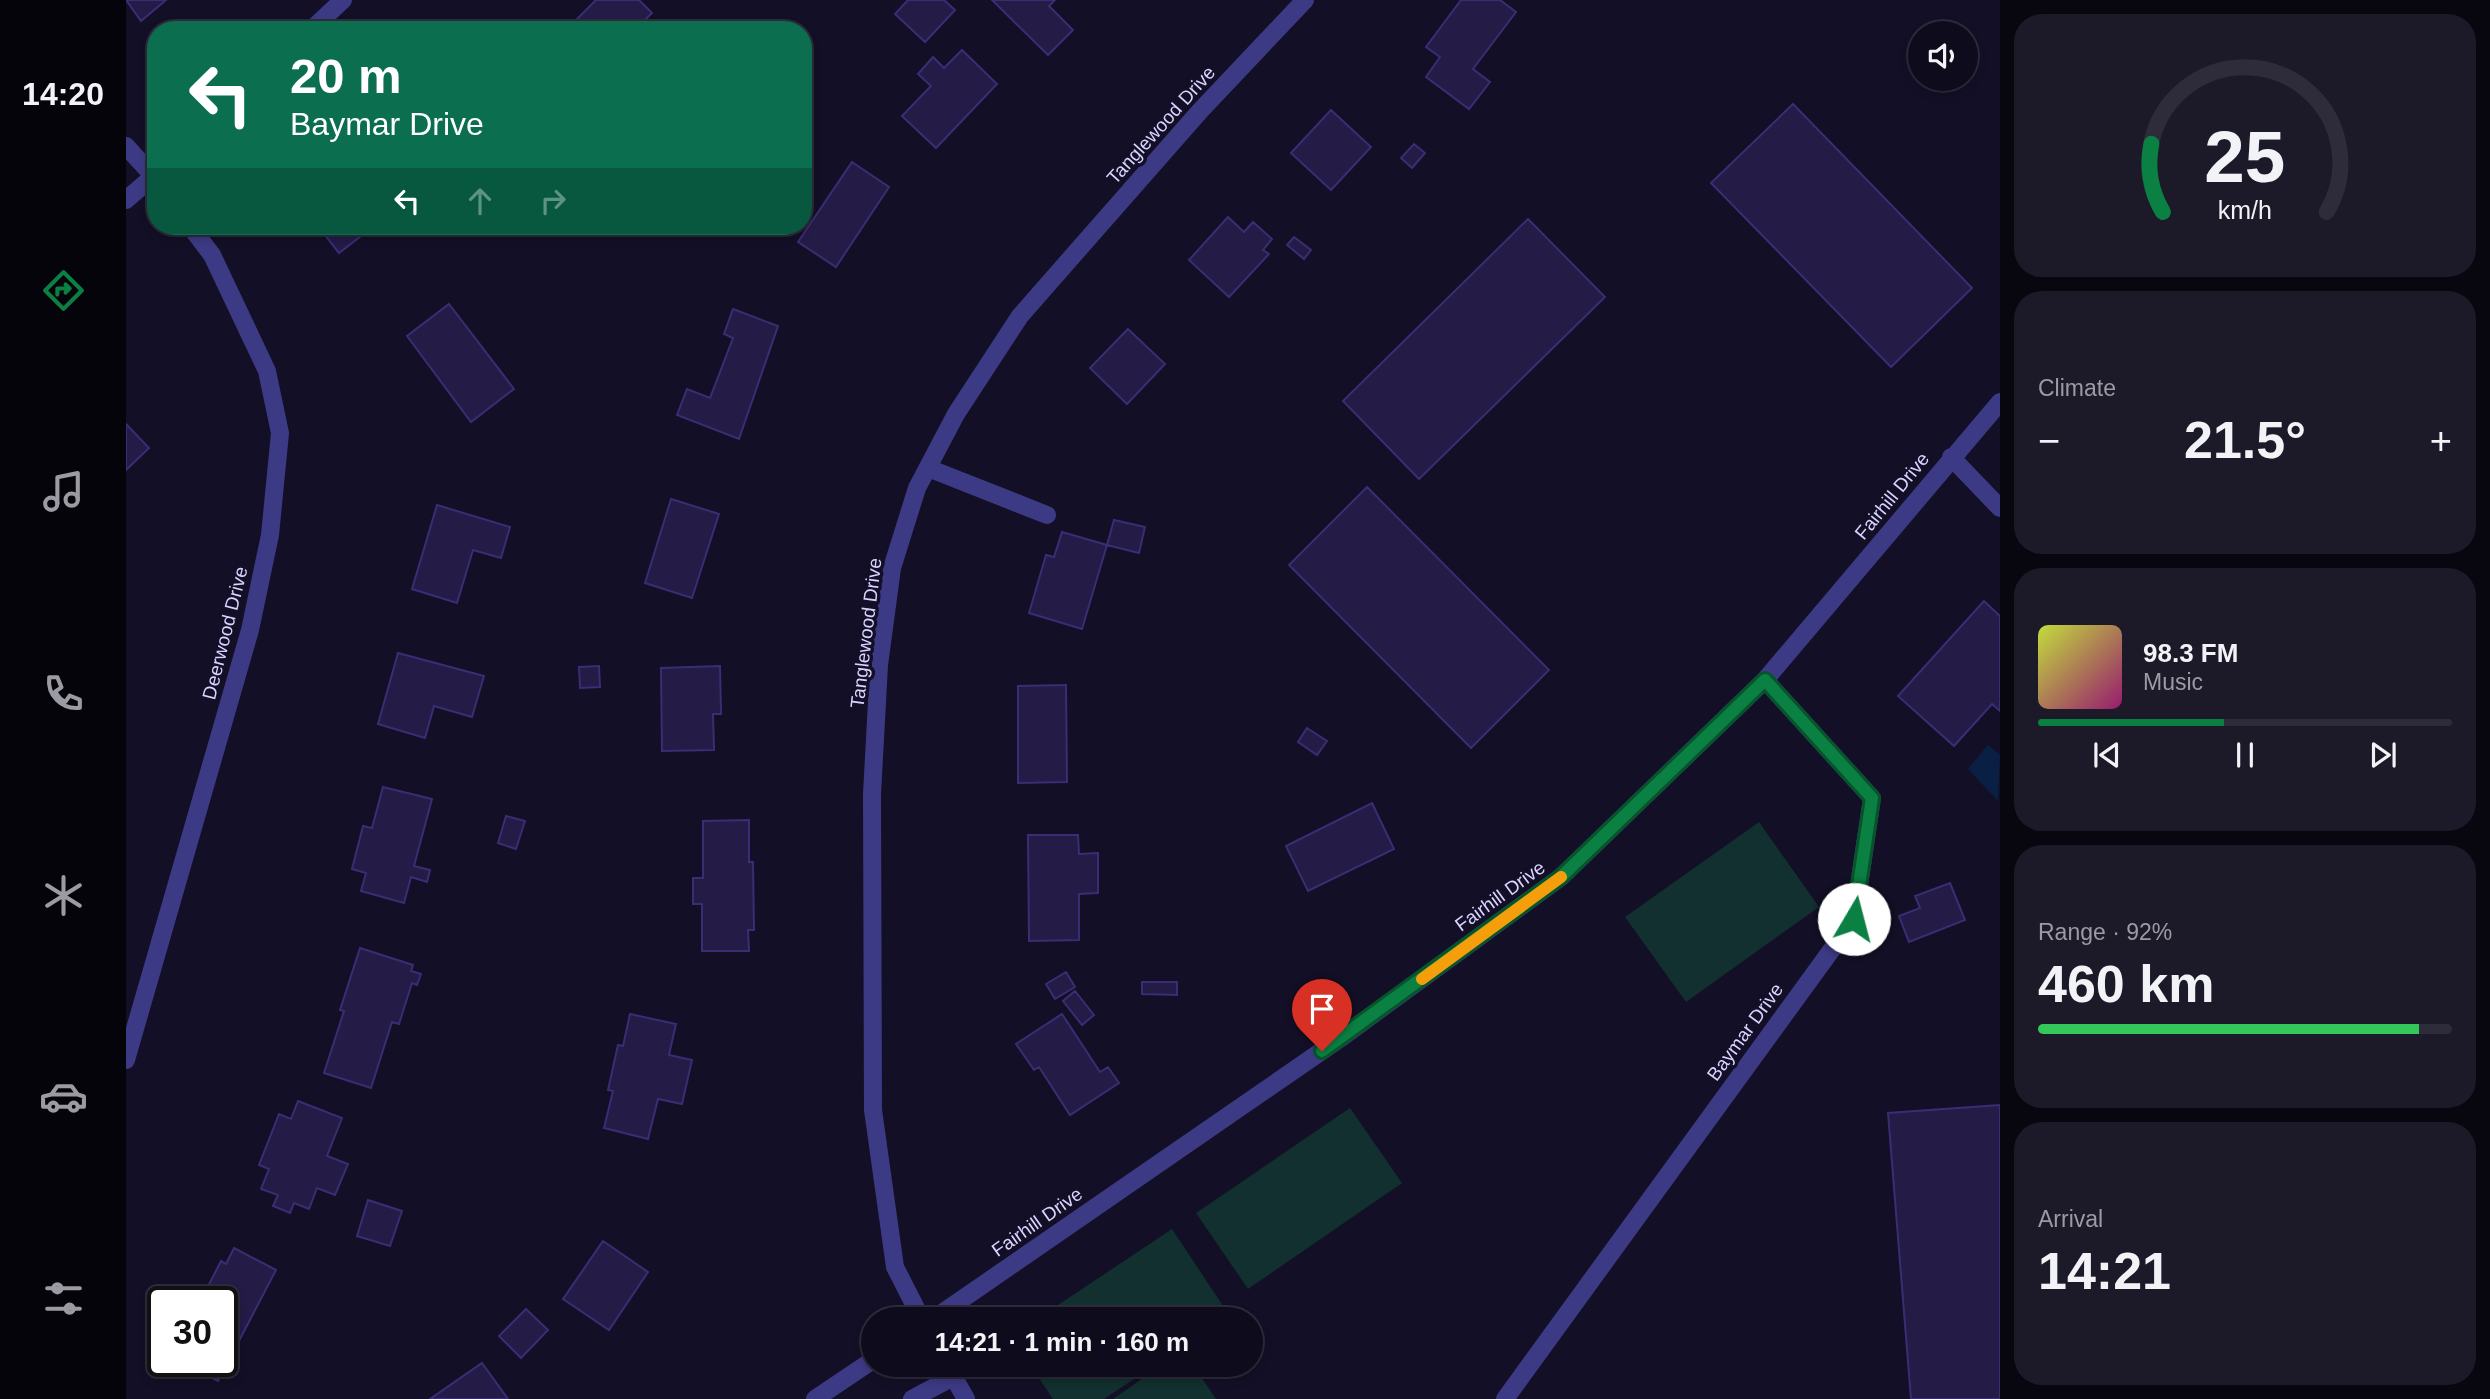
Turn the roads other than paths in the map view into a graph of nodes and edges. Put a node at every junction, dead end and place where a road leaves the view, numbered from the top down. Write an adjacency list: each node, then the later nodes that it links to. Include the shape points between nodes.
1 (343, 0): 3 (street)
2 (1305, 0): 11 (street, Tanglewood Drive, via 1200,111 1020,316 956,414)
3 (321, 21)
4 (126, 146): 5 (street)
5 (147, 168)
6 (147, 183): 7 (street)
7 (126, 200)
8 (197, 235): 15 (street, Deerwood Drive, via 212,256 267,371 280,433 270,536 250,630)
9 (2000, 402): 10 (street, Fairhill Drive)
10 (1951, 457): 12 (street); 14 (street, Fairhill Drive)
11 (928, 468): 13 (street); 16 (street, Tanglewood Drive, via 917,488 892,568 879,665 872,794 873,1110 895,1267)
12 (2000, 508)
13 (1047, 515)
14 (1765, 680): 17 (street, Fairhill Drive, via 1561,877 1345,1035); 24 (street, Baymar Drive, via 1872,798 1854,919)
15 (126, 1060)
16 (915, 1307)
17 (951, 1307)
18 (861, 1368): 21 (street)
19 (942, 1377): 22 (street)
20 (953, 1377): 23 (street)
21 (815, 1399)
22 (912, 1399)
23 (966, 1399)
24 (1505, 1399)

